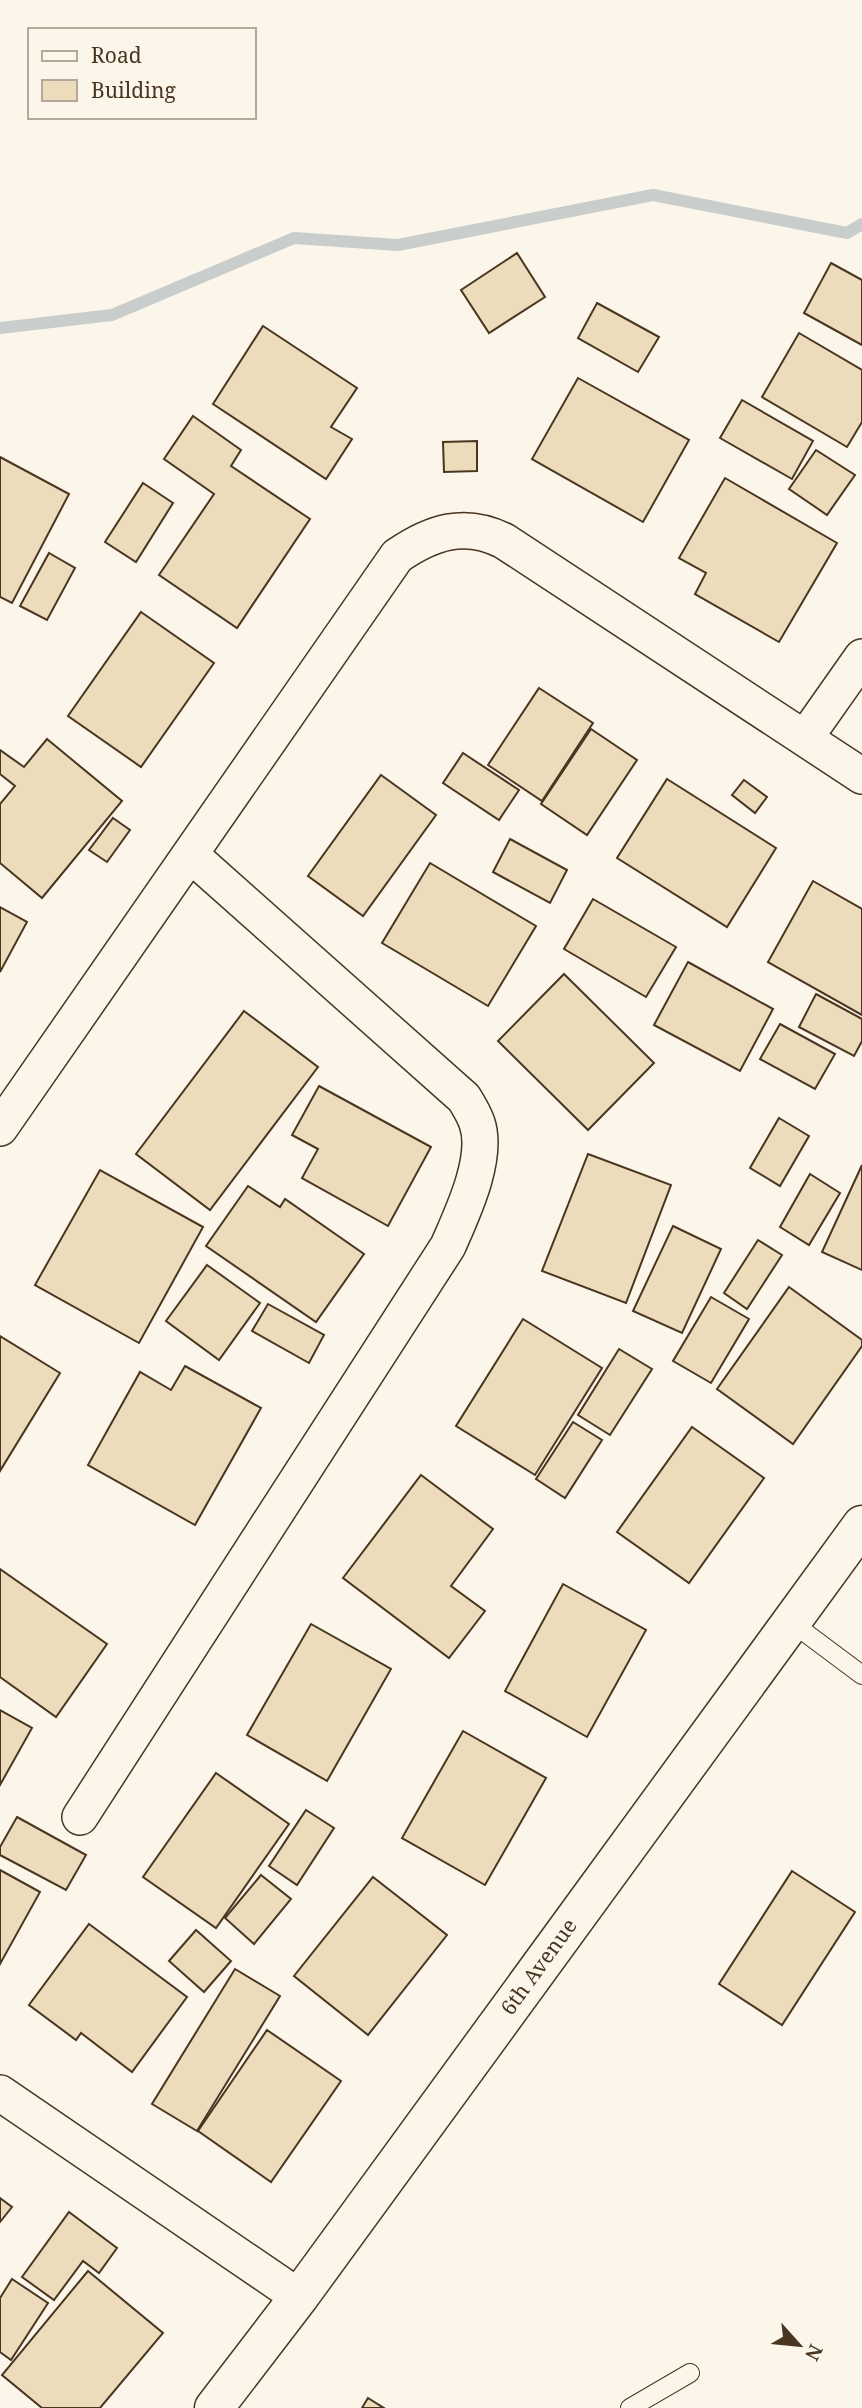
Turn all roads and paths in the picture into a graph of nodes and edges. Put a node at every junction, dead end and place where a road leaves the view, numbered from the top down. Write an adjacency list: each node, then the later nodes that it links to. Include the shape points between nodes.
1 (862, 657): 2 (street)
2 (805, 738): 3 (street); 4 (street, via 504,541 486,532 453,530 419,541 397,556)
3 (862, 776)
4 (192, 856): 5 (street); 9 (street, via 464,1098 478,1125 479,1159 448,1246)
5 (0, 1128)
6 (862, 1525): 7 (street, 6th Avenue)
7 (791, 1622): 8 (lane); 11 (street, 6th Avenue)
8 (862, 1675)
9 (79, 1817)
10 (0, 2094): 11 (street)
11 (299, 2297): 13 (street, 6th Avenue)
12 (690, 2373): 14 (lane)
13 (214, 2408)
14 (630, 2408)

